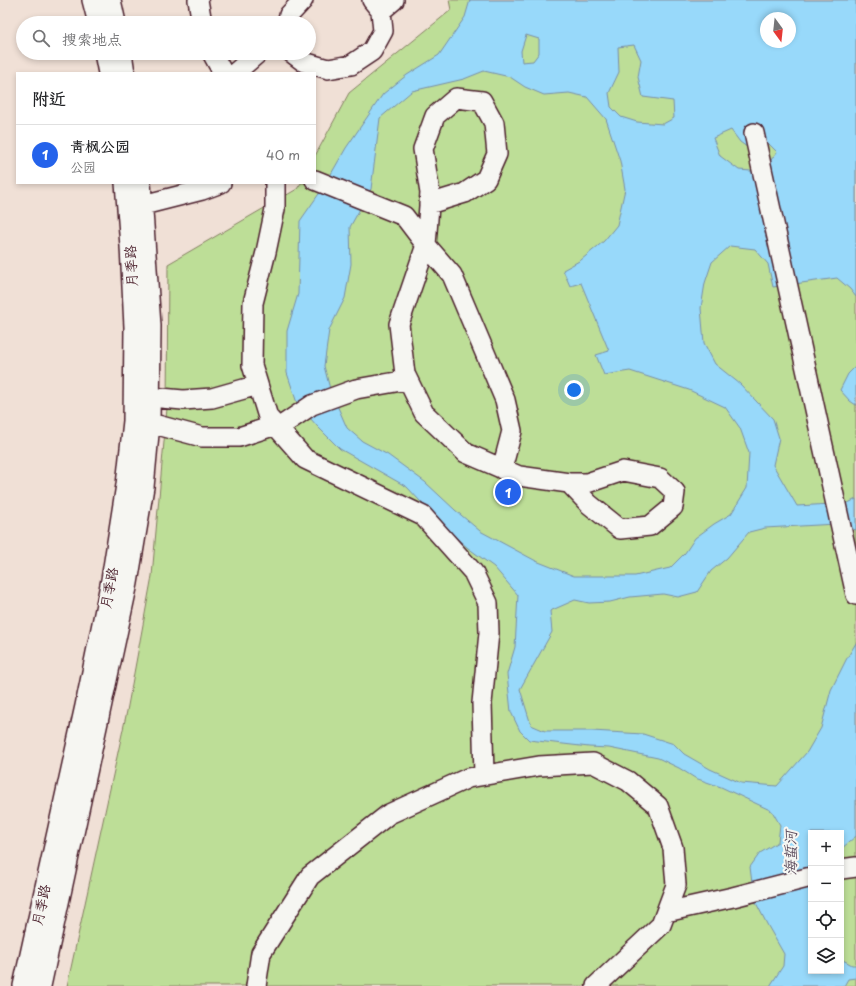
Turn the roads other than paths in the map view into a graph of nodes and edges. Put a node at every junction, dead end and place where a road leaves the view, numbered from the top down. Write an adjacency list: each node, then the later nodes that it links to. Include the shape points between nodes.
1 (92, 0): 6 (street)
2 (111, 0): 7 (street)
3 (198, 0): 8 (street)
4 (303, 0): 9 (street)
5 (382, 4): 14 (street, via 383,31 372,51 351,65 328,69)
6 (96, 16)
7 (114, 16)
8 (201, 16)
9 (289, 16)
10 (105, 60): 15 (street)
11 (123, 60): 16 (street)
12 (216, 60): 17 (street)
13 (250, 60): 18 (street)
14 (301, 60)
15 (108, 72)
16 (125, 72)
17 (222, 72)
18 (236, 72)
19 (754, 132): 35 (street)
20 (316, 180): 27 (street, via 404,216)
21 (125, 184): 39 (street, 月季路, via 134,327 133,421 126,485 111,580)
22 (142, 184): 26 (street, 月季路)
23 (218, 184): 26 (street)
24 (275, 184): 29 (street, via 275,209 253,303 252,365)
25 (429, 204): 25 (street, via 465,193 486,179 497,154 494,123 482,101 456,98 435,116 423,149 430,193); 27 (street)
26 (143, 205): 30 (street, 月季路, via 152,326)
27 (426, 245): 28 (street, via 399,324 405,374); 33 (street, via 452,275 505,400 512,431)
28 (408, 380): 32 (street, via 356,389 312,405); 33 (street, via 424,412 466,453)
29 (258, 385): 30 (street, via 212,398 182,400); 32 (street, via 268,416)
30 (150, 397): 31 (street, 月季路)
31 (150, 423): 32 (street, via 202,437 239,437); 40 (street, 月季路, via 144,487 128,583)
32 (277, 426): 36 (street, via 305,459 423,516 473,572 488,603 489,633 482,703)
33 (502, 469): 34 (street, via 519,476)
34 (569, 483): 34 (street, via 589,504 620,529 650,526 673,507 675,492 660,478 623,471 587,483)
35 (856, 595)
36 (484, 775): 38 (street, via 539,766 593,763 628,781 658,806 673,848 676,885); 41 (street, via 468,778 389,814 310,876 261,953)
37 (808, 878): 38 (street)
38 (666, 912): 42 (street, via 661,925)
39 (23, 986)
40 (41, 986)
41 (256, 986)
42 (596, 986)

